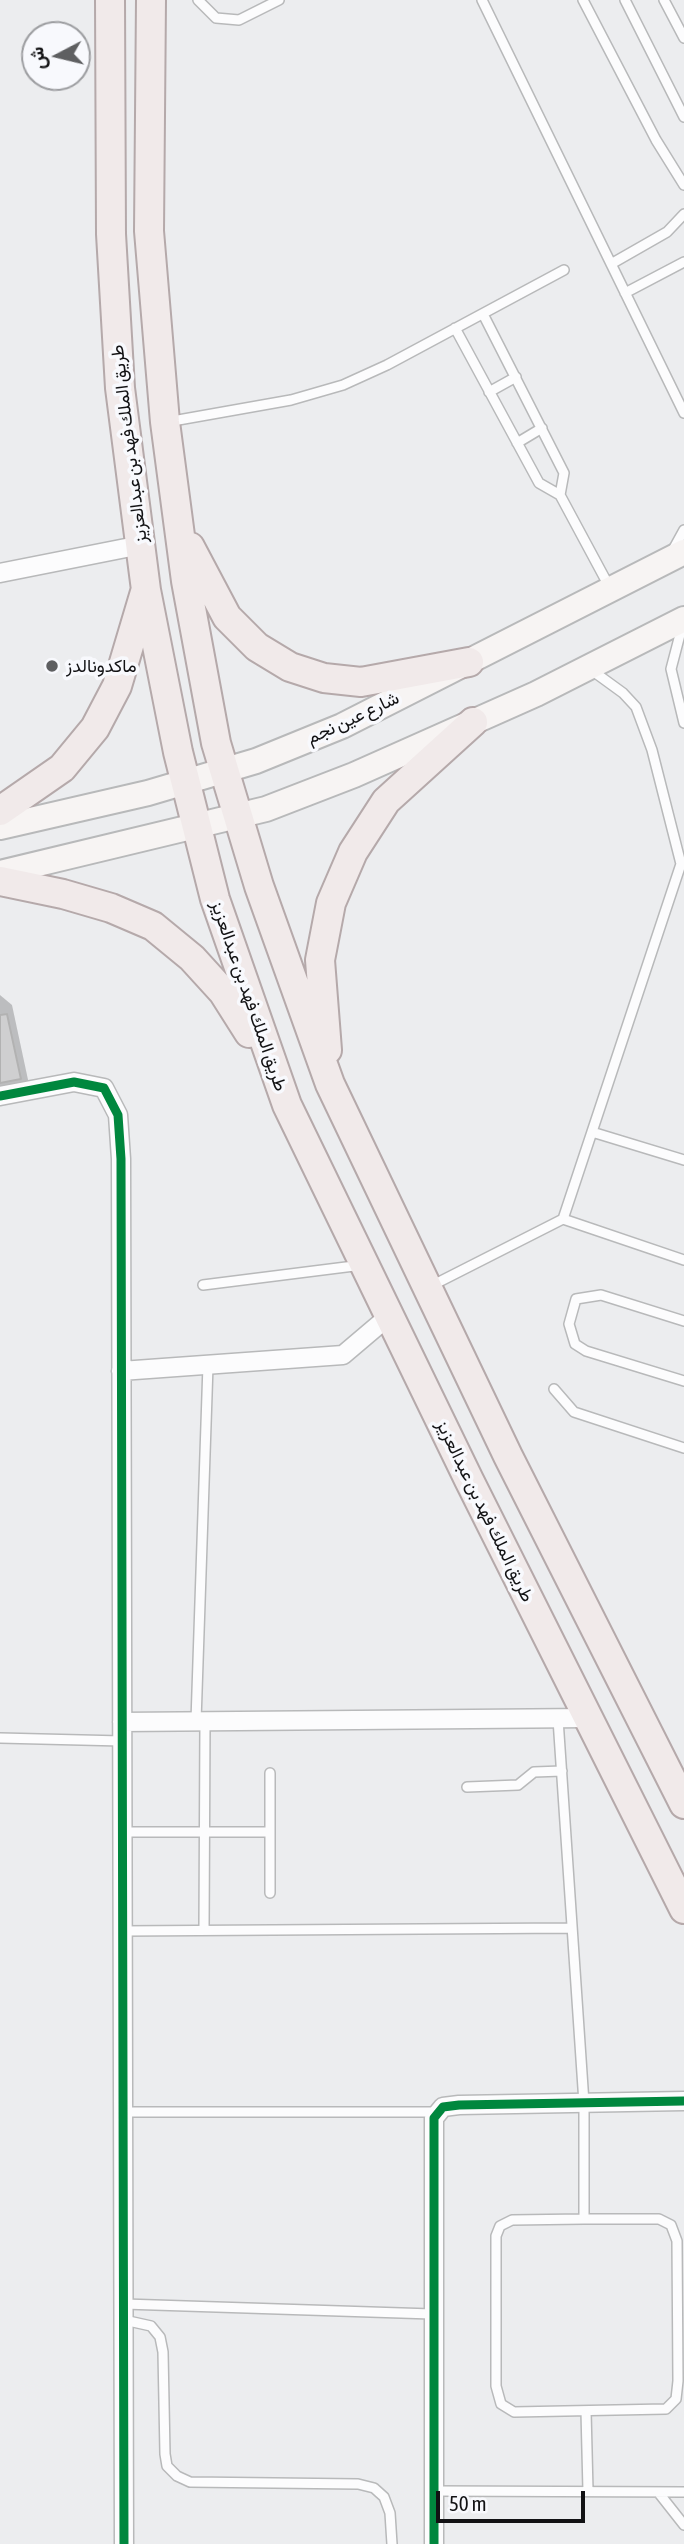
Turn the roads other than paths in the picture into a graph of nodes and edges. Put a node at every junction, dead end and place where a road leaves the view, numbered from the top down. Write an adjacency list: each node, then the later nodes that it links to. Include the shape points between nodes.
1 (110, 0): 28 (main road, طريق الملك فهد بن عبدالعزيز, via 111,247 120,388)
2 (152, 0): 22 (main road, via 149,231)
3 (198, 0): 4 (lane, via 216,18 239,20)
4 (279, 0)
5 (482, 0): 14 (lane)
6 (583, 0): 11 (lane)
7 (625, 0): 10 (lane)
8 (664, 0): 9 (lane)
9 (684, 38)
10 (684, 117)
11 (684, 185)
12 (684, 215): 14 (lane, via 659,237)
13 (684, 262): 16 (lane)
14 (611, 264): 16 (lane)
15 (564, 270): 17 (lane)
16 (625, 293): 21 (lane)
17 (483, 314): 18 (lane); 19 (lane)
18 (455, 328): 20 (lane); 22 (lane, via 343,386)
19 (516, 377): 20 (lane); 23 (lane)
20 (489, 392): 24 (lane)
21 (684, 413)
22 (166, 422): 26 (main road)
23 (542, 429): 24 (lane); 25 (lane, via 564,473)
24 (517, 443): 25 (lane, via 539,483)
25 (560, 495): 32 (lane)
26 (179, 525): 34 (main road, via 228,617 257,647 290,667 324,678 361,682); 38 (main road)
27 (684, 530): 29 (lane)
28 (141, 545): 30 (street); 31 (main road, طريق الملك فهد بن عبدالعزيز)
29 (675, 557): 32 (main road, شارع عين نجم)
30 (0, 573)
31 (146, 590): 39 (main road, طريق الملك فهد بن عبدالعزيز); 40 (main road, via 117,686 95,728 62,768)
32 (611, 590): 34 (main road, شارع عين نجم)
33 (684, 619): 35 (main road); 37 (lane, via 671,669)
34 (469, 662): 38 (main road, شارع عين نجم, via 342,726)
35 (590, 669): 36 (main road); 44 (lane, via 636,707)
36 (474, 722): 41 (main road, via 354,775); 48 (main road, via 387,801 353,852 331,903 320,960)
37 (684, 723)
38 (224, 771): 39 (main road, شارع عين نجم); 41 (main road)
39 (186, 782): 42 (main road, شارع عين نجم); 43 (main road, طريق الملك فهد بن عبدالعزيز)
40 (0, 811)
41 (238, 817): 43 (main road); 48 (main road)
42 (0, 827)
43 (197, 827): 45 (main road); 47 (main road, طريق الملك فهد بن عبدالعزيز, via 215,899)
44 (682, 864): 50 (lane)
45 (0, 873)
46 (0, 881): 47 (main road, via 111,908 153,926 192,958 222,992)
47 (276, 1073): 54 (main road, طريق الملك فهد بن عبدالعزيز)
48 (330, 1084): 56 (main road)
49 (0, 1096): 60 (street, via 74,1082 104,1088 118,1115)
50 (592, 1132): 51 (lane); 52 (lane)
51 (684, 1160)
52 (563, 1219): 53 (lane); 56 (lane)
53 (684, 1260)
54 (364, 1265): 55 (lane); 57 (main road, طريق الملك فهد بن عبدالعزيز)
55 (203, 1286)
56 (426, 1289): 73 (main road)
57 (389, 1316): 59 (street, via 343,1355); 65 (main road, طريق الملك فهد بن عبدالعزيز)
58 (684, 1321): 61 (lane, via 601,1295 576,1300 569,1324 575,1344 586,1351)
59 (208, 1365): 60 (street); 66 (lane)
60 (121, 1371): 67 (street)
61 (684, 1381)
62 (554, 1390): 63 (lane, via 574,1412)
63 (684, 1448)
64 (558, 1718): 65 (street); 66 (street); 70 (lane)
65 (589, 1718): 78 (main road, طريق الملك فهد بن عبدالعزيز)
66 (200, 1721): 67 (street); 74 (lane)
67 (122, 1722): 69 (street)
68 (0, 1738): 69 (lane)
69 (122, 1741): 75 (street)
70 (562, 1771): 72 (lane, via 534,1772 518,1785); 79 (lane)
71 (270, 1773): 76 (lane)
72 (467, 1787)
73 (684, 1804)
74 (205, 1830): 75 (lane); 76 (lane); 80 (lane)
75 (122, 1832): 81 (street)
76 (269, 1832): 77 (lane)
77 (270, 1893)
78 (684, 1909)
79 (572, 1928): 80 (lane); 83 (lane)
80 (204, 1930): 81 (lane)
81 (122, 1931): 84 (street)
82 (684, 2101): 83 (street)
83 (584, 2103): 85 (street, via 459,2105); 86 (lane)
84 (123, 2112): 85 (lane); 87 (street)
85 (439, 2112): 88 (street, via 434,2118)
86 (584, 2219): 89 (lane, via 512,2220 500,2225 496,2236 496,2386 501,2404 514,2413); 89 (lane, via 659,2219 671,2225 677,2254 676,2399 666,2409)
87 (124, 2312): 88 (lane); 95 (street); 96 (lane, via 151,2326 160,2337 165,2454 167,2466 177,2476 190,2482 374,2488 390,2512)
88 (432, 2314): 90 (street)
89 (586, 2411): 91 (lane)
90 (434, 2491): 91 (lane); 97 (street)
91 (588, 2491): 92 (lane)
92 (658, 2492): 93 (lane); 94 (lane)
93 (684, 2492)
94 (684, 2525)
95 (124, 2544)
96 (392, 2544)
97 (433, 2544)

